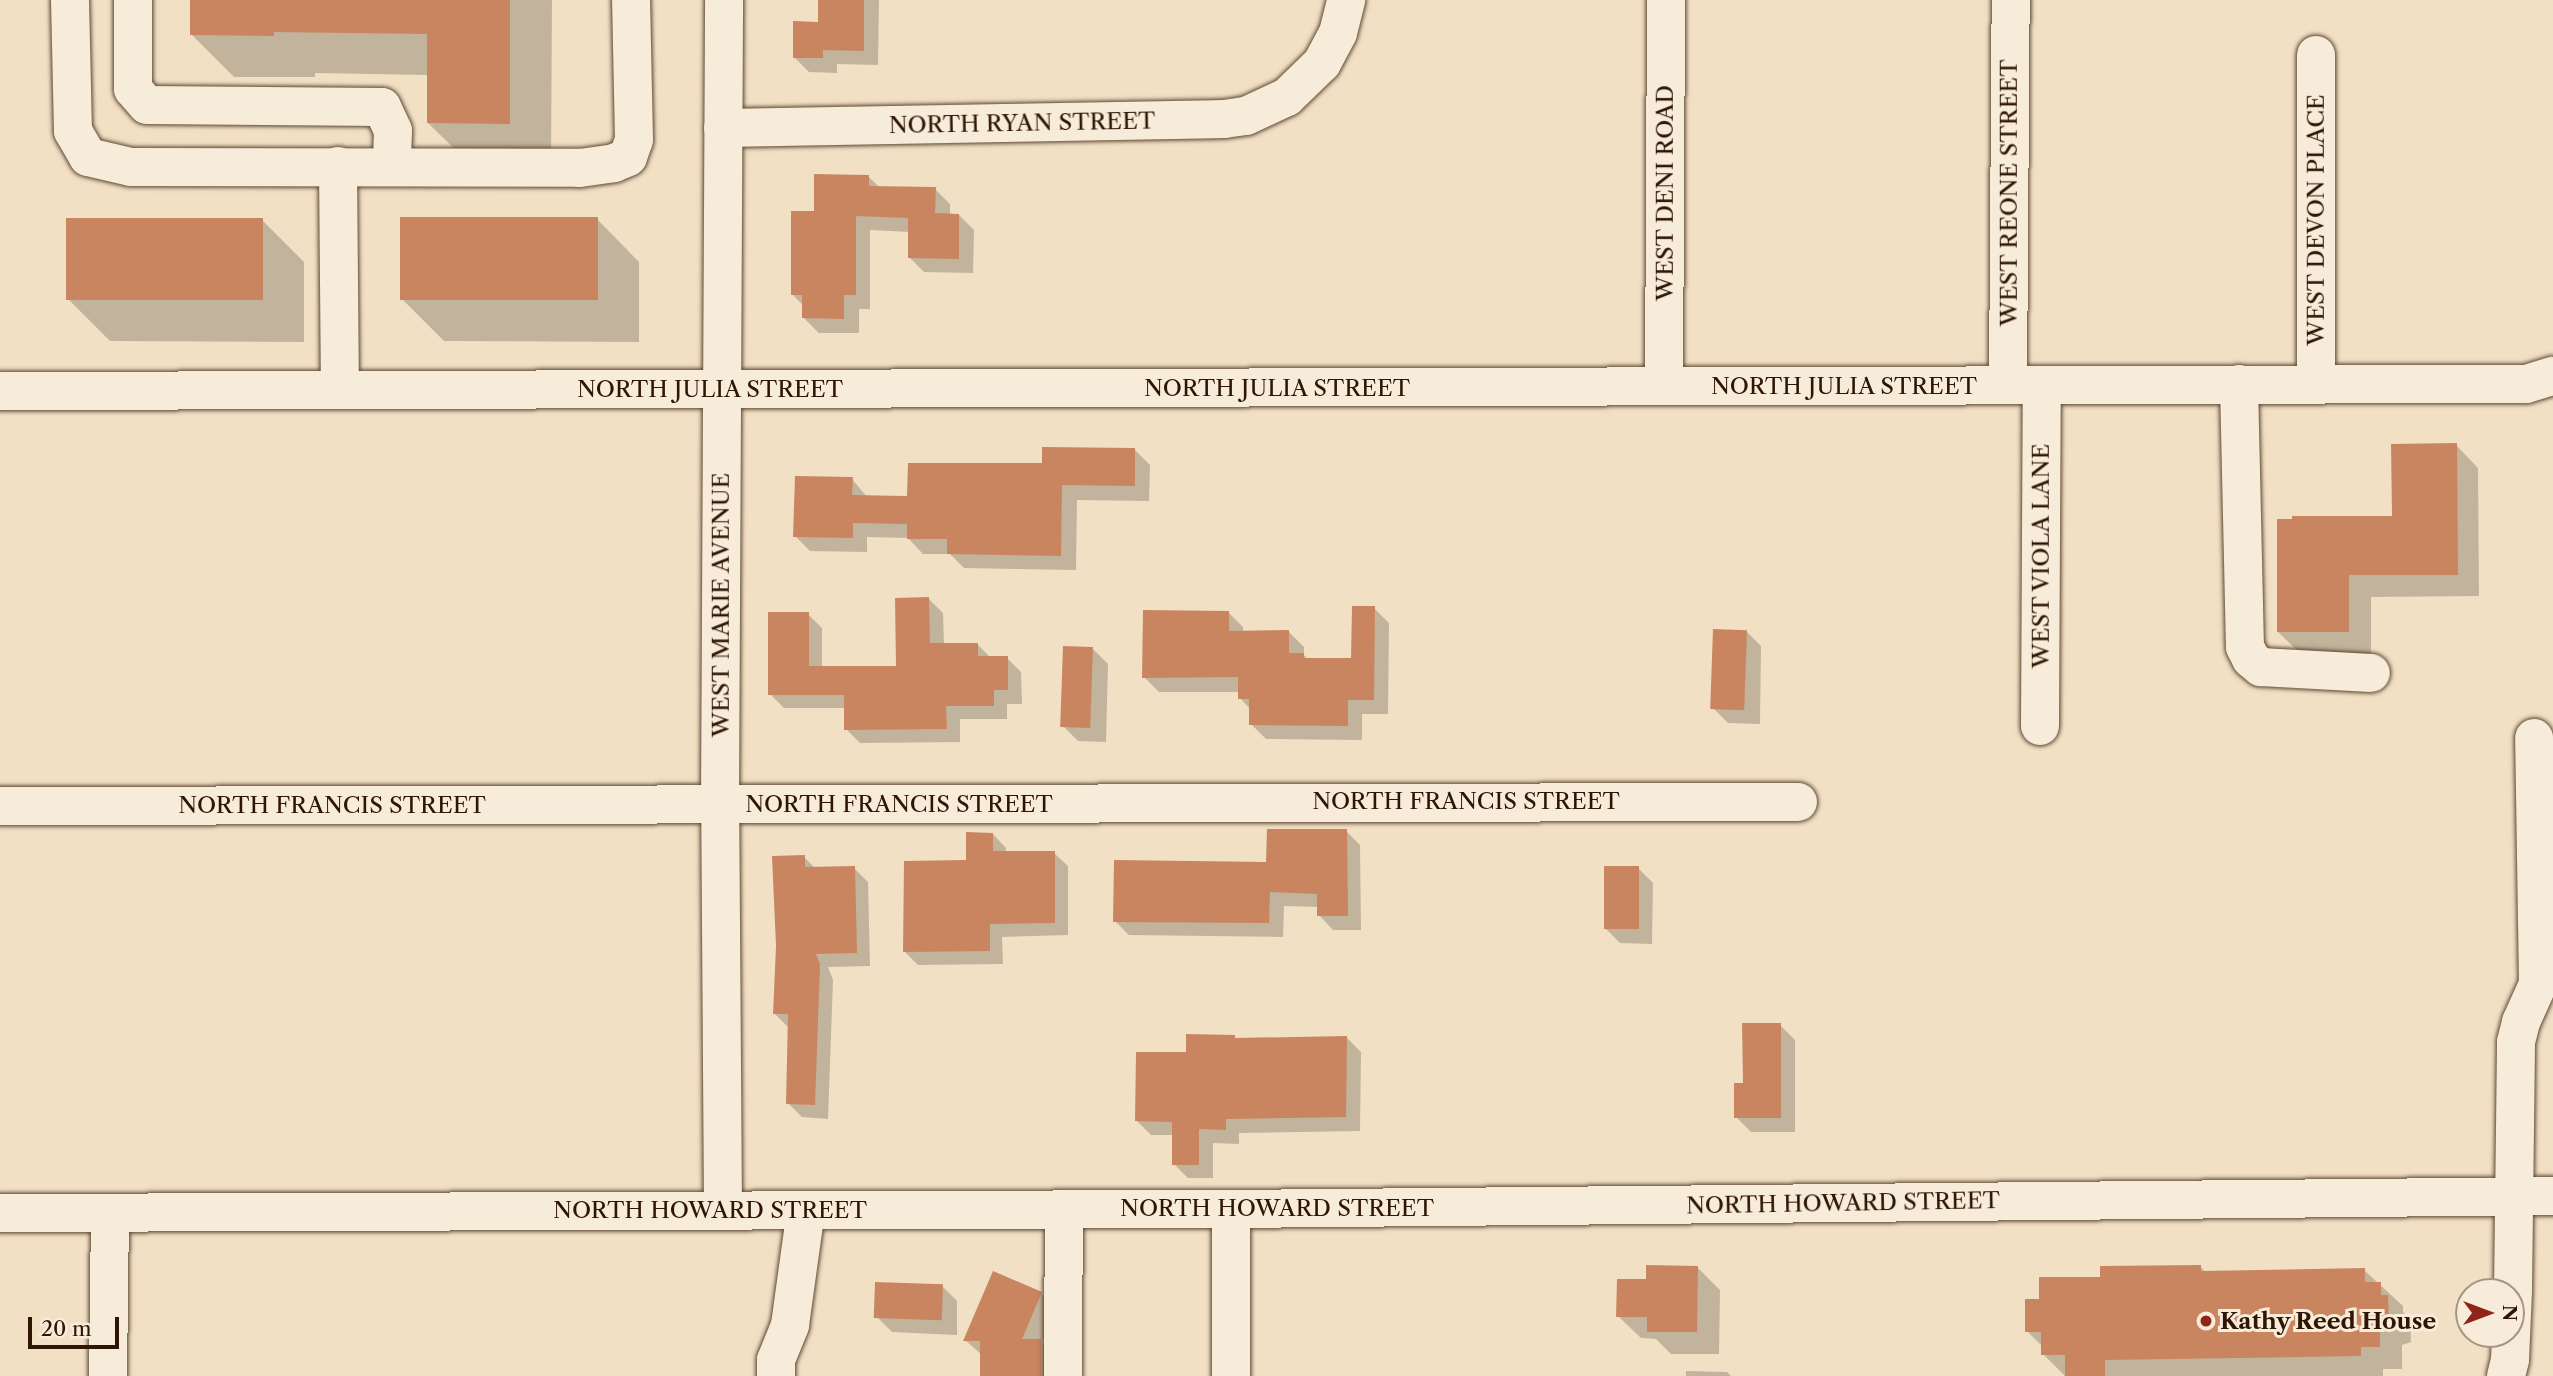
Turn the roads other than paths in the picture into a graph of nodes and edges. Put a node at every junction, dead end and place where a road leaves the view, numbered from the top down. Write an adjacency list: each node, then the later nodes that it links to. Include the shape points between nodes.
1 (70, 0): 13 (street, via 73,131 88,157 131,167)
2 (133, 0): 9 (street, via 133,89 147,105)
3 (631, 0): 12 (street, via 634,140 628,157 580,168)
4 (724, 0): 10 (street, WEST MARIE AVENUE)
5 (1346, 0): 10 (street, NORTH RYAN STREET, via 1338,33 1310,78 1268,108 1224,119)
6 (1667, 0): 18 (street, WEST DENI ROAD)
7 (2011, 0): 17 (street, WEST REONE STREET)
8 (2316, 55): 16 (street, WEST DEVON PLACE)
9 (291, 106): 12 (street, via 382,107 393,131); 13 (street)
10 (723, 128): 19 (street, WEST MARIE AVENUE)
11 (338, 166): 12 (street); 13 (street); 20 (street)
12 (392, 166)
13 (290, 167)
14 (2553, 376): 16 (street, NORTH JULIA STREET, via 2526,384)
15 (2239, 384): 16 (street, NORTH JULIA STREET); 17 (street, NORTH JULIA STREET); 22 (street, via 2245,647 2260,667)
16 (2316, 384)
17 (2025, 385): 18 (street, NORTH JULIA STREET); 23 (street, WEST VIOLA LANE)
18 (1664, 386): 19 (street, NORTH JULIA STREET)
19 (722, 388): 20 (street, NORTH JULIA STREET); 26 (street, WEST MARIE AVENUE)
20 (340, 390): 21 (street, NORTH JULIA STREET)
21 (0, 391)
22 (2371, 673)
23 (2040, 726)
24 (2534, 738): 28 (street)
25 (1798, 802): 26 (street, NORTH FRANCIS STREET)
26 (720, 804): 27 (street, NORTH FRANCIS STREET); 32 (street, WEST MARIE AVENUE)
27 (0, 806)
28 (2544, 815): 29 (street, via 2538,984 2516,1042)
29 (2513, 1196): 30 (street, NORTH HOWARD STREET); 31 (street, NORTH HOWARD STREET); 41 (street, via 2513,1291)
30 (2553, 1196)
31 (1231, 1209): 34 (street, NORTH HOWARD STREET); 40 (street)
32 (723, 1210): 33 (street, NORTH HOWARD STREET); 36 (street, NORTH HOWARD STREET)
33 (806, 1210): 34 (street, NORTH HOWARD STREET); 38 (street, via 790,1325 776,1360)
34 (1064, 1210): 39 (street)
35 (0, 1213): 36 (street, NORTH HOWARD STREET)
36 (110, 1213): 37 (street)
37 (108, 1376)
38 (776, 1376)
39 (1063, 1376)
40 (1231, 1376)
41 (2506, 1376)

